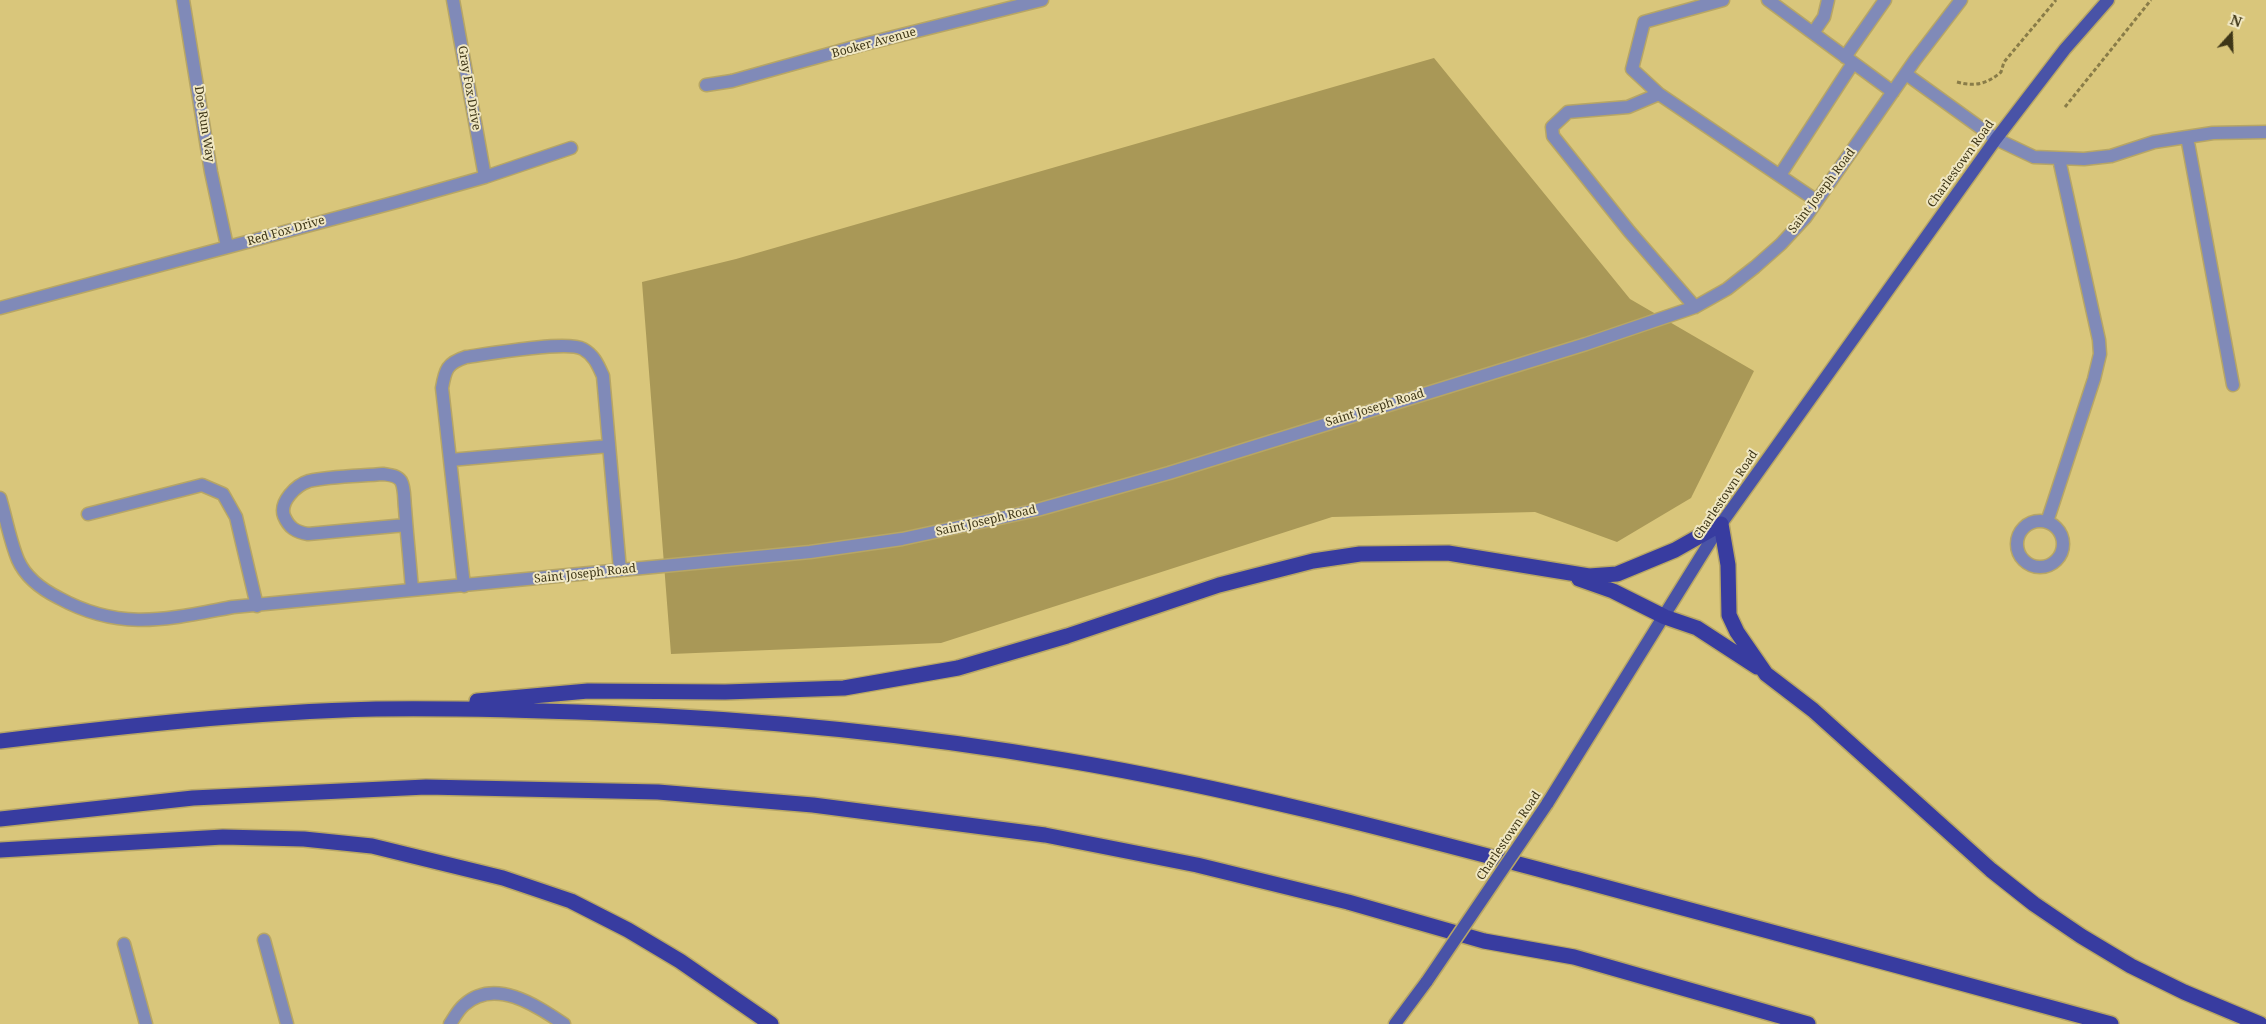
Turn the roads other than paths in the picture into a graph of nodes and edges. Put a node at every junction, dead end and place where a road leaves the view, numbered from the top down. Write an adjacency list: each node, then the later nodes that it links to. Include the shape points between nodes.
1 (184, 0): 24 (street, Doe Run Way, via 211,172)
2 (453, 0): 22 (street, Gray Fox Drive)
3 (1038, 0): 13 (street, Booker Avenue)
4 (1723, 0): 15 (street, via 1644,22 1632,68)
5 (1768, 0): 10 (street)
6 (1828, 0): 10 (street, via 1824,17)
7 (1885, 0): 11 (street)
8 (1961, 0): 12 (street, Saint Joseph Road)
9 (2108, 0): 18 (main road, Charlestown Road, via 2065,48)
10 (1813, 33): 11 (street)
11 (1849, 60): 14 (street); 21 (street)
12 (1906, 74): 14 (street, Saint Joseph Road); 18 (street)
13 (706, 85)
14 (1893, 92): 23 (street, Saint Joseph Road)
15 (1659, 94): 21 (street); 25 (street, via 1628,107 1568,112 1552,127 1554,136 1629,231)
16 (2266, 132): 17 (street)
17 (2187, 137): 20 (street, via 2154,142 2111,156); 27 (street)
18 (1996, 138): 20 (street, via 2034,157); 33 (main road, Charlestown Road)
19 (571, 148): 22 (street, Red Fox Drive)
20 (2059, 159): 32 (street, via 2100,354)
21 (1780, 175): 23 (street)
22 (484, 177): 24 (street, Red Fox Drive)
23 (1817, 201): 25 (street, Saint Joseph Road, via 1781,244 1755,267)
24 (227, 246): 26 (street, Red Fox Drive)
25 (1695, 307): 35 (street, Saint Joseph Road, via 1169,473 1037,510 884,542)
26 (0, 308)
27 (2233, 385)
28 (609, 446): 29 (street); 29 (street, via 603,376 596,359 582,348 552,346 453,361 445,373 442,388); 35 (street)
29 (450, 460): 37 (street)
30 (0, 498): 39 (street, Saint Joseph Road, via 19,561 41,589 72,605 101,616 159,621 233,607)
31 (88, 514): 39 (street, via 202,485 223,494 236,517)
32 (2047, 522)
33 (1720, 524): 36 (highway, via 1675,550 1617,574 1589,576); 40 (main road, Charlestown Road); 41 (highway, via 1728,565 1729,615)
34 (406, 525): 34 (street, via 400,480 383,474 308,482 291,494 284,504 283,511 289,525 308,534); 38 (street)
35 (620, 570): 37 (street, Saint Joseph Road)
36 (1564, 573): 40 (highway, via 1613,591); 42 (highway, via 1448,553 1360,554 1266,572 1013,653 902,679 844,688 785,691 588,691)
37 (464, 586): 38 (street, Saint Joseph Road)
38 (412, 590): 39 (street, Saint Joseph Road)
39 (257, 606)
40 (1665, 616): 41 (highway, via 1697,628); 53 (main road, Charlestown Road, bridge, via 1548,804)
41 (1766, 674): 56 (highway, via 1813,710 1984,864 2034,904 2131,966)
42 (376, 710): 43 (highway, via 226,718); 55 (highway, via 523,710 670,716 853,731 1065,760 1231,792 1398,832)
43 (0, 741)
44 (0, 819): 54 (highway, via 193,798 426,788 658,792 890,813 1045,835 1197,865 1348,902 1484,941 1574,957)
45 (0, 850): 52 (highway, via 223,836 372,846 503,878 571,901 680,961)
46 (264, 940): 49 (street)
47 (124, 944): 48 (street)
48 (146, 1024)
49 (287, 1024)
50 (450, 1024): 51 (street, via 463,1005 490,994 511,995 532,1002)
51 (564, 1024)
52 (771, 1024)
53 (1395, 1024)
54 (1808, 1024)
55 (2110, 1024)
56 (2260, 1024)

